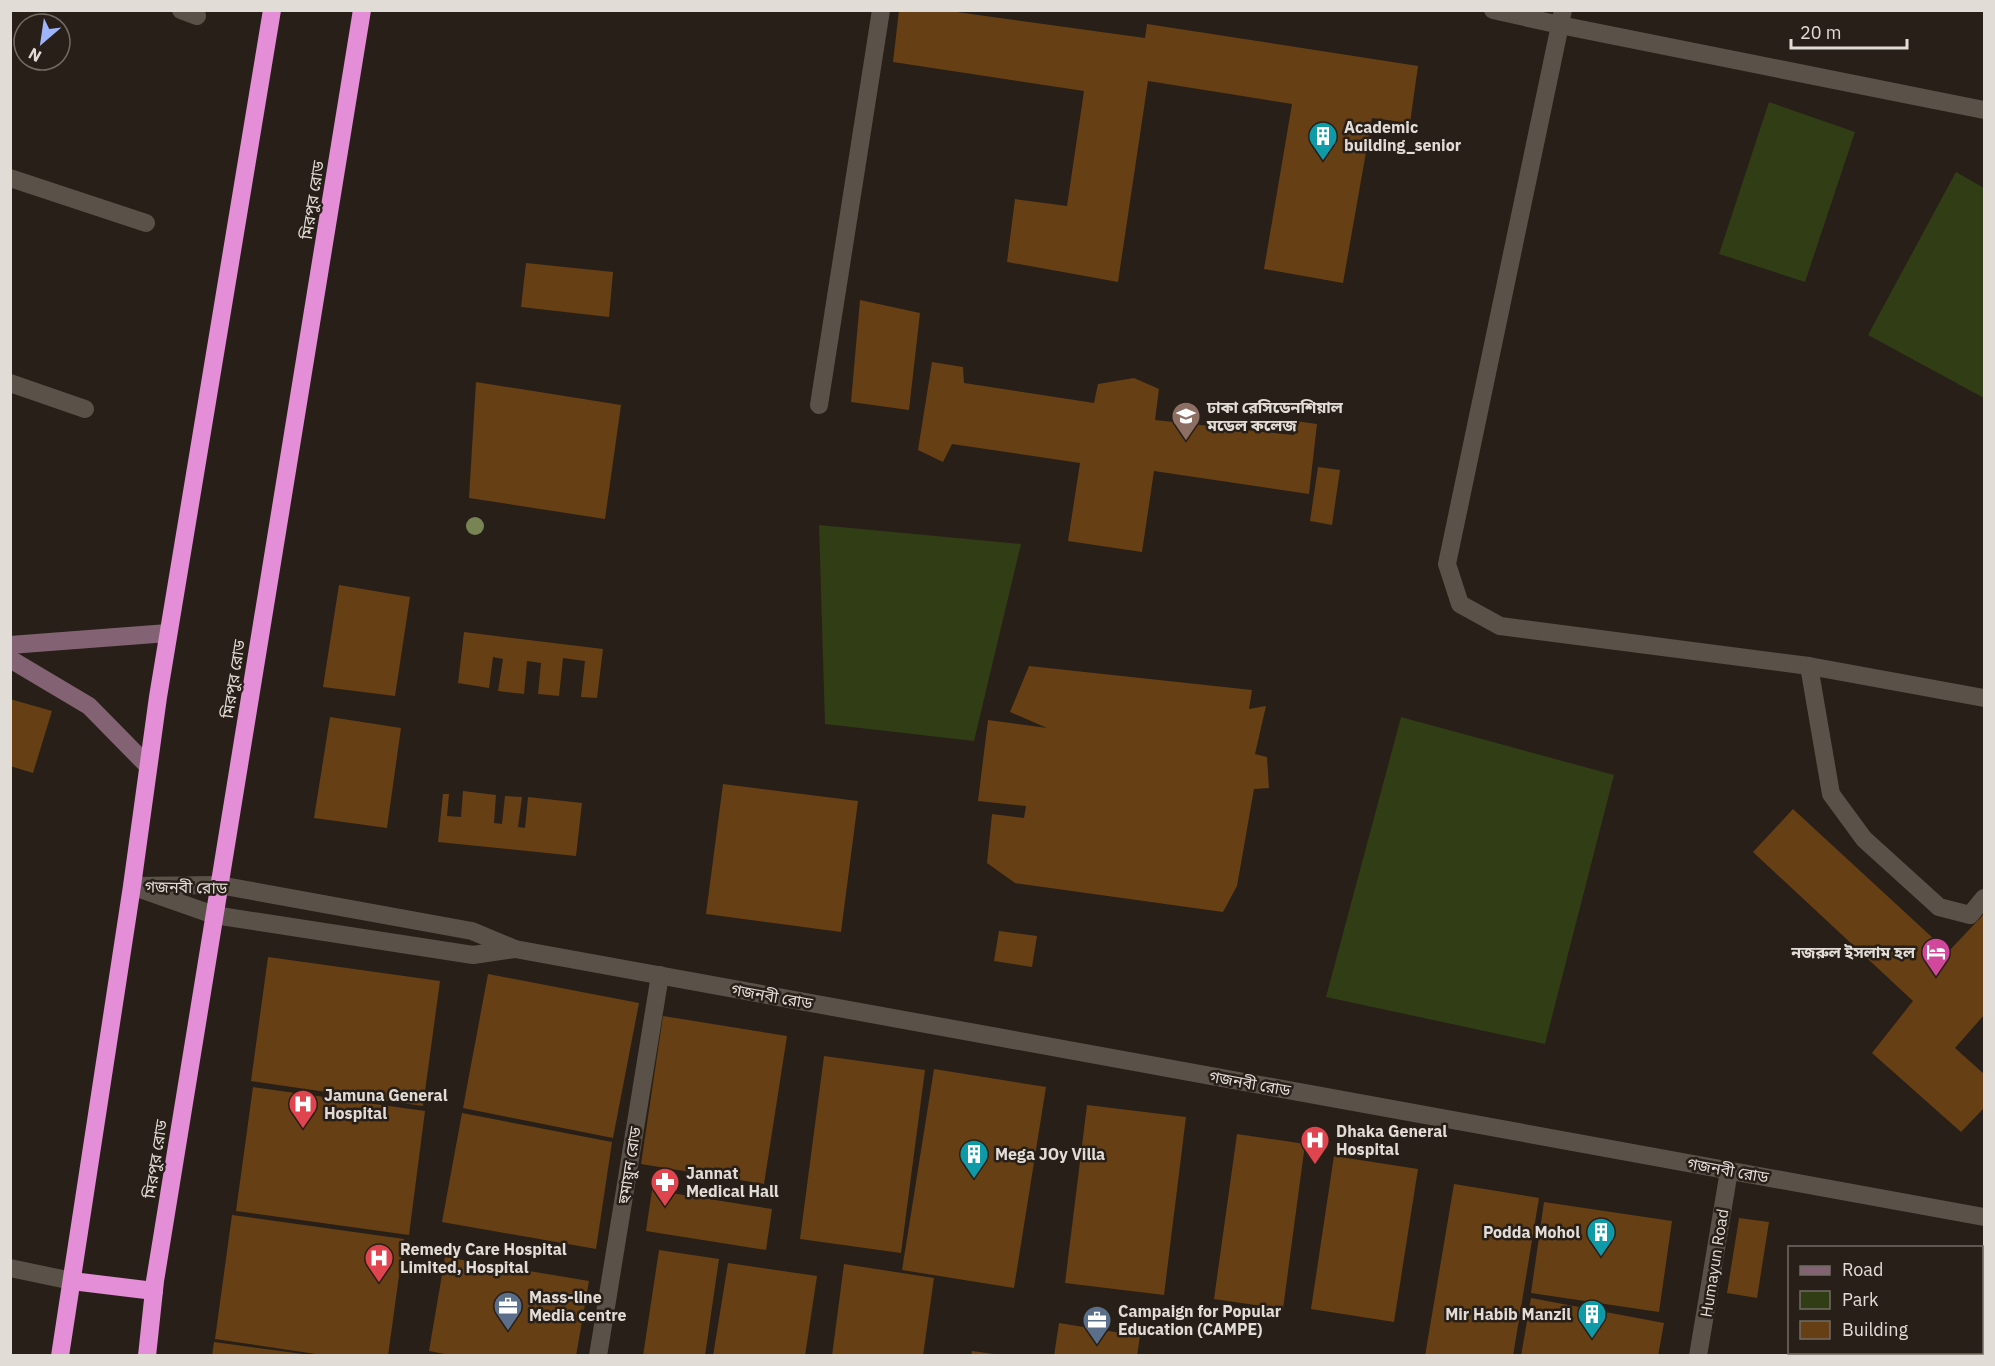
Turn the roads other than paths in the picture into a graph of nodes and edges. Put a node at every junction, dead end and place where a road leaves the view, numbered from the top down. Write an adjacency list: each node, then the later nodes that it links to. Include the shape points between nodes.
1 (272, 10): 12 (highway)
2 (362, 10): 18 (highway, মিরপুর রোড)
3 (880, 10): 10 (street)
4 (1493, 10): 5 (street)
5 (1562, 18): 6 (street); 15 (street, via 1447,564 1460,604 1500,626)
6 (1984, 110)
7 (10, 178): 8 (street)
8 (146, 223)
9 (10, 383): 11 (street)
10 (819, 405)
11 (85, 409)
12 (168, 633): 13 (street); 17 (highway)
13 (10, 645)
14 (10, 659): 17 (street, via 88,706)
15 (1809, 666): 16 (street); 20 (street, via 1831,794 1864,839 1939,907 1970,915)
16 (1984, 698)
17 (147, 765): 19 (highway)
18 (219, 885): 19 (street, গজনবী রোড); 21 (highway, মিরপুর রোড); 22 (street, গজনবী রোড, via 472,931)
19 (132, 886): 21 (street, গজনবী রোড); 27 (highway)
20 (1984, 898)
21 (214, 915): 22 (street, গজনবী রোড, via 473,955); 28 (highway, মিরপুর রোড)
22 (515, 949): 23 (street, গজনবী রোড)
23 (660, 975): 24 (street, গজনবী রোড); 31 (street, হুমায়ুন রোড)
24 (1729, 1171): 25 (street, গজনবী রোড); 32 (street, Humayun Road)
25 (1984, 1217)
26 (10, 1268): 27 (street)
27 (72, 1281): 28 (highway); 29 (highway)
28 (154, 1291): 30 (highway, মিরপুর রোড)
29 (60, 1356)
30 (147, 1356)
31 (598, 1356)
32 (1698, 1356)

